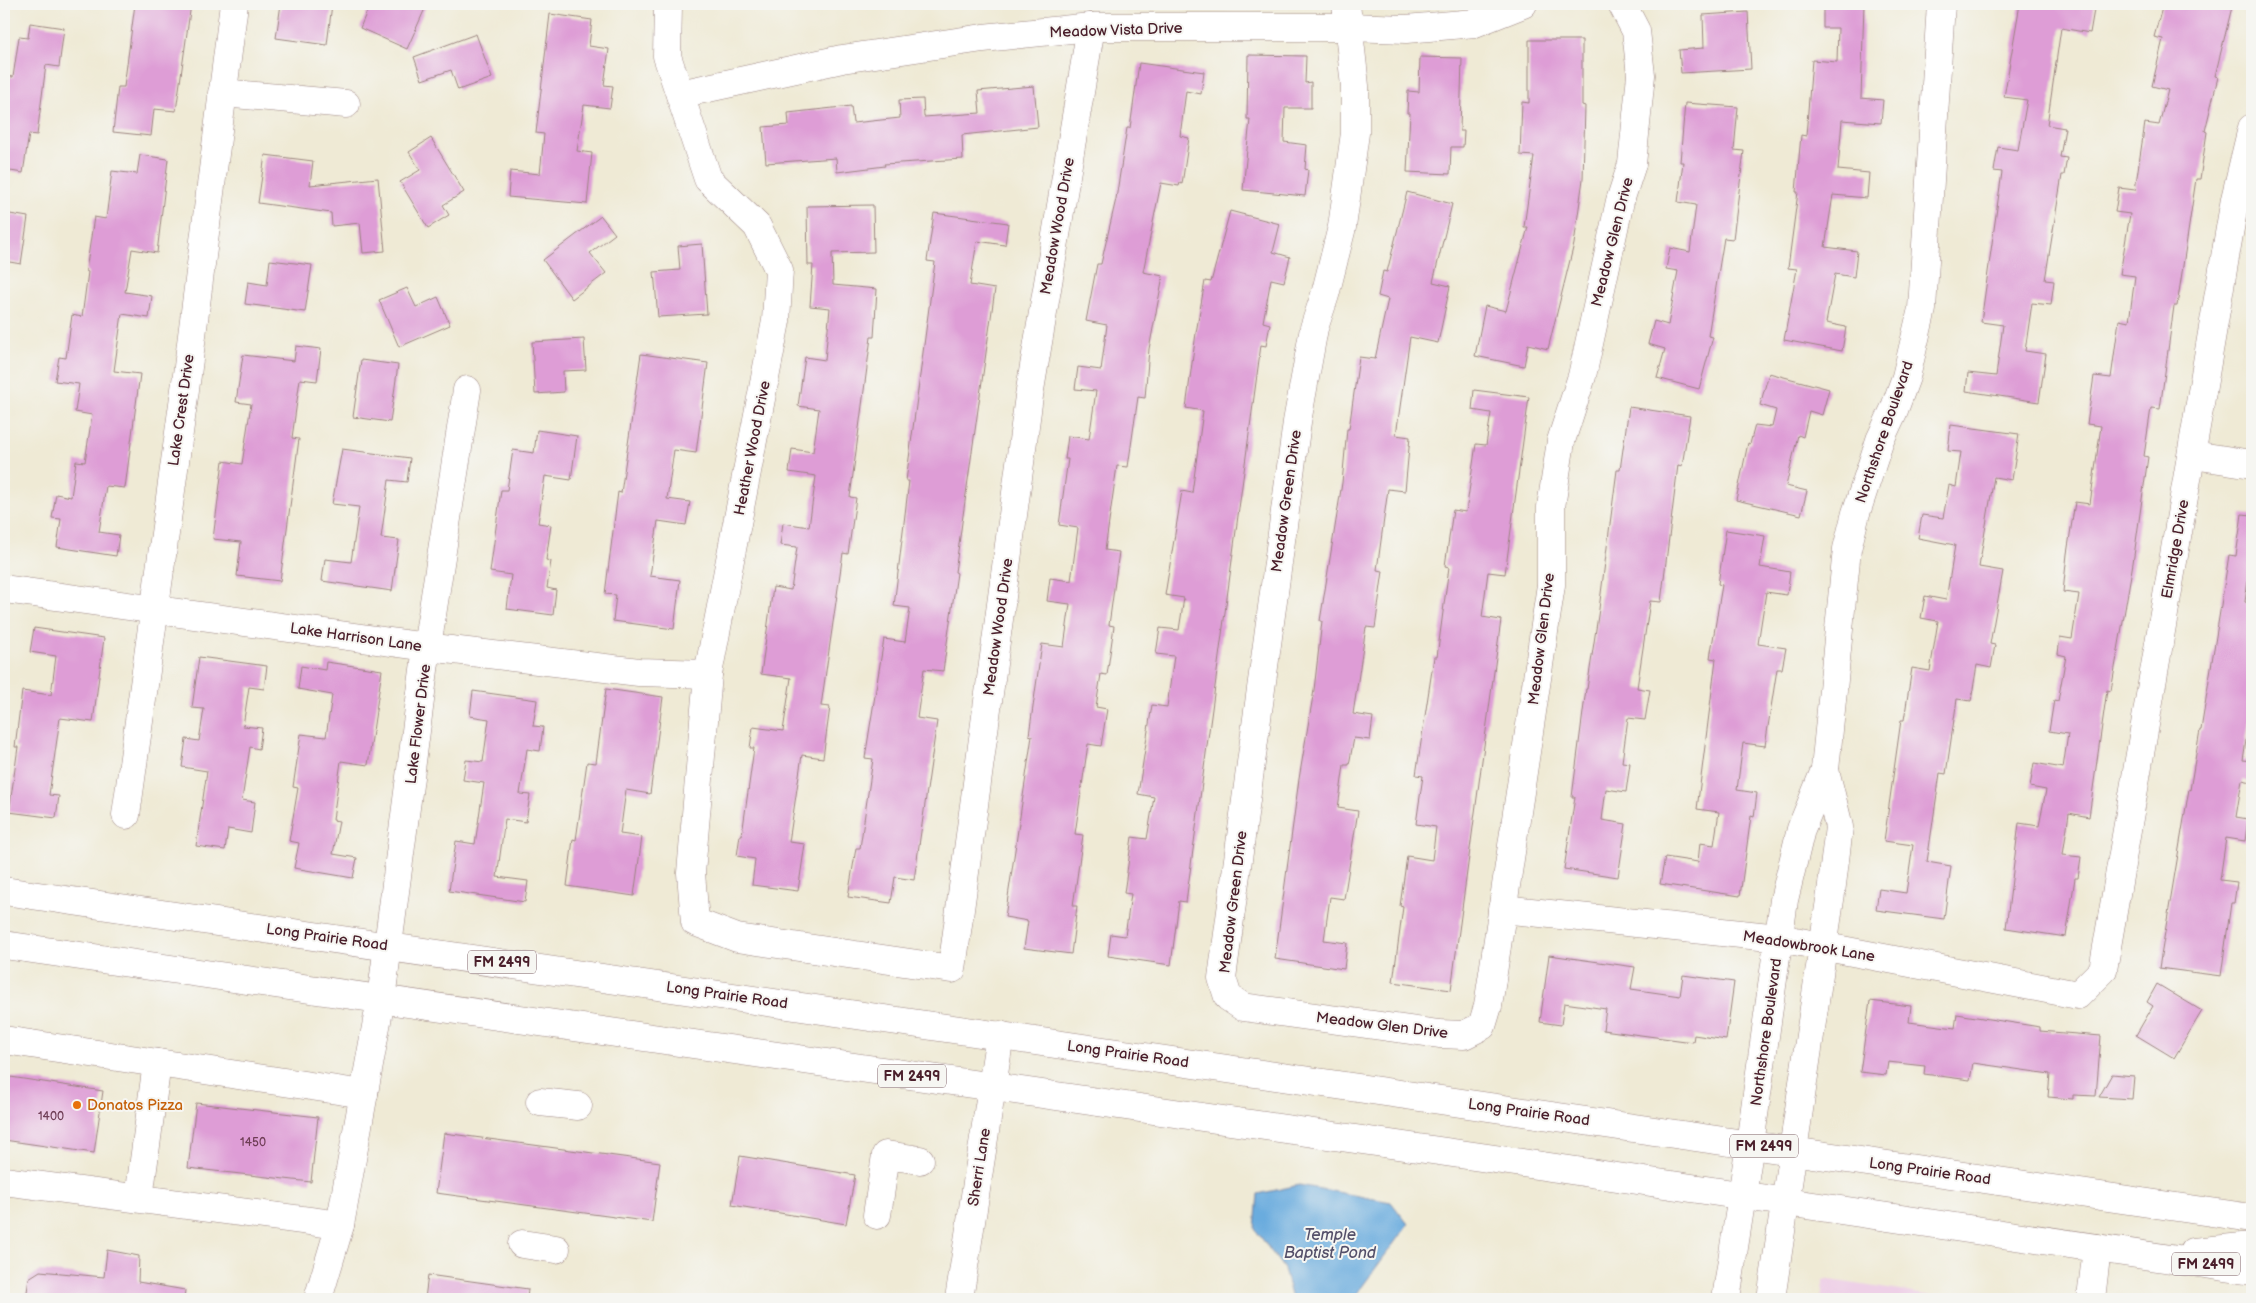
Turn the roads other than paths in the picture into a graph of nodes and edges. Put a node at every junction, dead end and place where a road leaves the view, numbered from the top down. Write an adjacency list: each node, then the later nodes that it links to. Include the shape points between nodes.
1 (234, 4): 8 (street, Lake Crest Drive)
2 (668, 4): 9 (street, Heather Wood Drive, via 667,56)
3 (1523, 4): 6 (street, Meadow Vista Drive, via 1475,24 1406,29)
4 (1622, 4): 23 (street, Meadow Glen Drive, via 1636,31 1641,74 1632,164 1620,201 1582,376 1561,441 1551,507 1551,586)
5 (1941, 4): 20 (street, Northshore Boulevard, via 1922,309 1906,377 1880,440 1847,549)
6 (1348, 15): 7 (street, Meadow Vista Drive); 30 (street, Meadow Green Drive, via 1355,86 1355,133 1342,227 1314,328 1297,422 1222,978)
7 (1091, 27): 9 (street, Meadow Vista Drive, via 983,38 842,59); 24 (street, Meadow Wood Drive, via 1029,396 952,969 737,938)
8 (222, 93): 10 (street); 17 (street, Lake Crest Drive)
9 (680, 94): 19 (street, Heather Wood Drive, via 708,179 757,226 779,270 776,320)
10 (346, 104)
11 (2252, 128): 12 (street, Elmridge Drive)
12 (2247, 174): 14 (street, Elmridge Drive, via 2235,199)
13 (467, 390): 18 (street, Lake Flower Drive)
14 (2193, 455): 15 (street); 29 (street, Elmridge Drive)
15 (2252, 464)
16 (4, 589): 17 (street, Lake Harrison Lane)
17 (153, 609): 18 (street, Lake Harrison Lane); 21 (street, Lake Crest Drive)
18 (427, 647): 19 (street, Lake Harrison Lane, via 639,672); 27 (street, Lake Flower Drive)
19 (708, 674): 24 (street, Heather Wood Drive, via 691,873)
20 (1825, 770): 25 (street, Northshore Boulevard, via 1801,829 1784,900); 28 (street, Northshore Boulevard, via 1839,827)
21 (126, 816)
22 (4, 890): 27 (street, Long Prairie Road / FM 2499)
23 (1502, 909): 25 (street, Meadowbrook Lane); 30 (street, Meadow Glen Drive, via 1488,1006 1482,1026 1464,1035 1243,1007)
24 (695, 922)
25 (1779, 938): 28 (street, Meadowbrook Lane); 39 (street, Northshore Boulevard)
26 (4, 945): 31 (street, FM 2499)
27 (388, 946): 31 (street, Lake Flower Drive); 32 (street, Long Prairie Road / FM 2499)
28 (1823, 946): 29 (street, Meadowbrook Lane, via 2078,995); 40 (street, Northshore Boulevard)
29 (2102, 970)
30 (1231, 998)
31 (380, 1000): 35 (street, FM 2499); 36 (street, Lake Flower Drive)
32 (1000, 1035): 35 (street, Sherri Lane); 39 (street, Long Prairie Road / FM 2499)
33 (4, 1040): 34 (street)
34 (157, 1063): 36 (street); 44 (street)
35 (992, 1087): 43 (street, FM 2499); 56 (street, Sherri Lane)
36 (364, 1094): 48 (street, Lake Flower Drive)
37 (540, 1102): 38 (street)
38 (578, 1106)
39 (1750, 1144): 40 (street, Long Prairie Road / FM 2499); 43 (street, Northshore Boulevard)
40 (1793, 1151): 45 (street, Northshore Boulevard); 47 (street, Long Prairie Road / FM 2499)
41 (920, 1160): 46 (street, via 886,1155)
42 (4, 1181): 44 (street)
43 (1741, 1195): 45 (street, FM 2499); 57 (street, Northshore Boulevard)
44 (139, 1198): 48 (street)
45 (1785, 1202): 51 (street, FM 2499); 58 (street, Northshore Boulevard)
46 (877, 1215)
47 (2252, 1218)
48 (340, 1225): 55 (street, Lake Flower Drive)
49 (522, 1244): 52 (street)
50 (2252, 1246): 53 (street)
51 (2097, 1248): 53 (street, FM 2499); 59 (street)
52 (556, 1249)
53 (2160, 1257): 54 (street, FM 2499)
54 (2252, 1271)
55 (318, 1299)
56 (959, 1299)
57 (1726, 1299)
58 (1771, 1299)
59 (2091, 1299)

